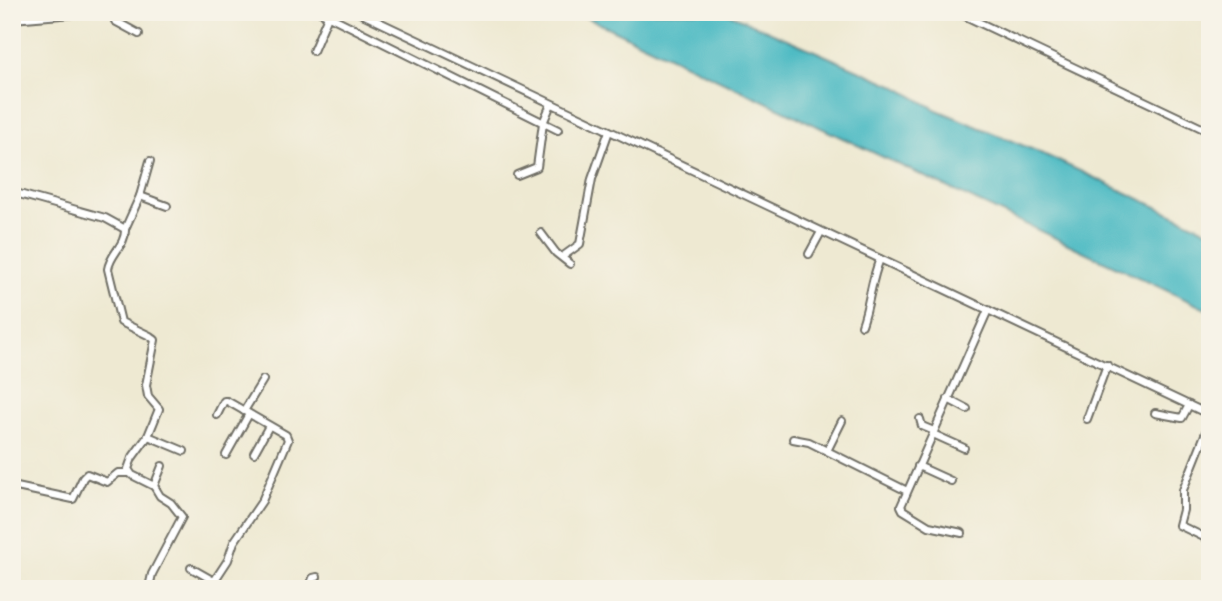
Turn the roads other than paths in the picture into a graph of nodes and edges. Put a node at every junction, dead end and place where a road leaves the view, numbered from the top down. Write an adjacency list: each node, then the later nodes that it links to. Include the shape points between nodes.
1 (98, 12): 7 (street)
2 (112, 12): 10 (street, via 115,20)
3 (321, 12): 6 (street)
4 (358, 12): 8 (street)
5 (957, 12): 16 (street)
6 (328, 16): 9 (street); 11 (street)
7 (12, 19)
8 (369, 20): 9 (street); 12 (street)
9 (363, 32): 13 (street)
10 (139, 34)
11 (313, 51)
12 (551, 106): 13 (street); 15 (street)
13 (543, 122): 14 (street); 18 (street, via 537,167)
14 (558, 130)
15 (609, 131): 23 (street); 26 (street, via 592,179 580,244)
16 (1210, 132)
17 (150, 161): 20 (street)
18 (517, 175)
19 (12, 192): 22 (street, via 105,218)
20 (140, 196): 21 (street); 22 (street)
21 (167, 206)
22 (125, 229): 46 (street, via 125,238 108,269 121,322 155,340 146,383 148,396 159,409)
23 (821, 232): 25 (street); 27 (street)
24 (541, 233): 26 (street)
25 (811, 251)
26 (562, 257): 28 (street)
27 (879, 261): 29 (street); 30 (street)
28 (570, 264)
29 (986, 312): 31 (street); 33 (street)
30 (862, 325)
31 (1104, 372): 35 (street); 41 (street)
32 (263, 380): 36 (street)
33 (948, 399): 34 (street); 45 (street)
34 (967, 409)
35 (1186, 411): 37 (street, via 1178,418); 39 (street)
36 (246, 413): 38 (street, via 226,401); 44 (street); 52 (street)
37 (1156, 413)
38 (216, 415)
39 (1210, 415)
40 (920, 419): 45 (street, via 922,426)
41 (1087, 419)
42 (842, 421): 50 (street)
43 (1210, 422): 61 (street, via 1183,490 1179,525)
44 (269, 426): 51 (street); 64 (street, via 288,440 262,501)
45 (934, 432): 48 (street); 54 (street)
46 (148, 436): 49 (street); 55 (street, via 129,463)
47 (793, 439): 50 (street)
48 (964, 448)
49 (184, 452)
50 (827, 452): 59 (street)
51 (254, 453)
52 (226, 455)
53 (163, 466): 58 (street)
54 (918, 466): 56 (street); 59 (street)
55 (130, 473): 57 (street, via 118,473 107,482 87,474 73,499); 58 (street)
56 (951, 481)
57 (12, 485)
58 (154, 486): 65 (street, via 182,517 152,574)
59 (907, 491): 60 (street, via 903,510 929,526)
60 (962, 533)
61 (1210, 540)
62 (191, 568): 64 (street)
63 (317, 577): 67 (street)
64 (214, 581): 66 (street)
65 (154, 589)
66 (209, 589)
67 (309, 589)

